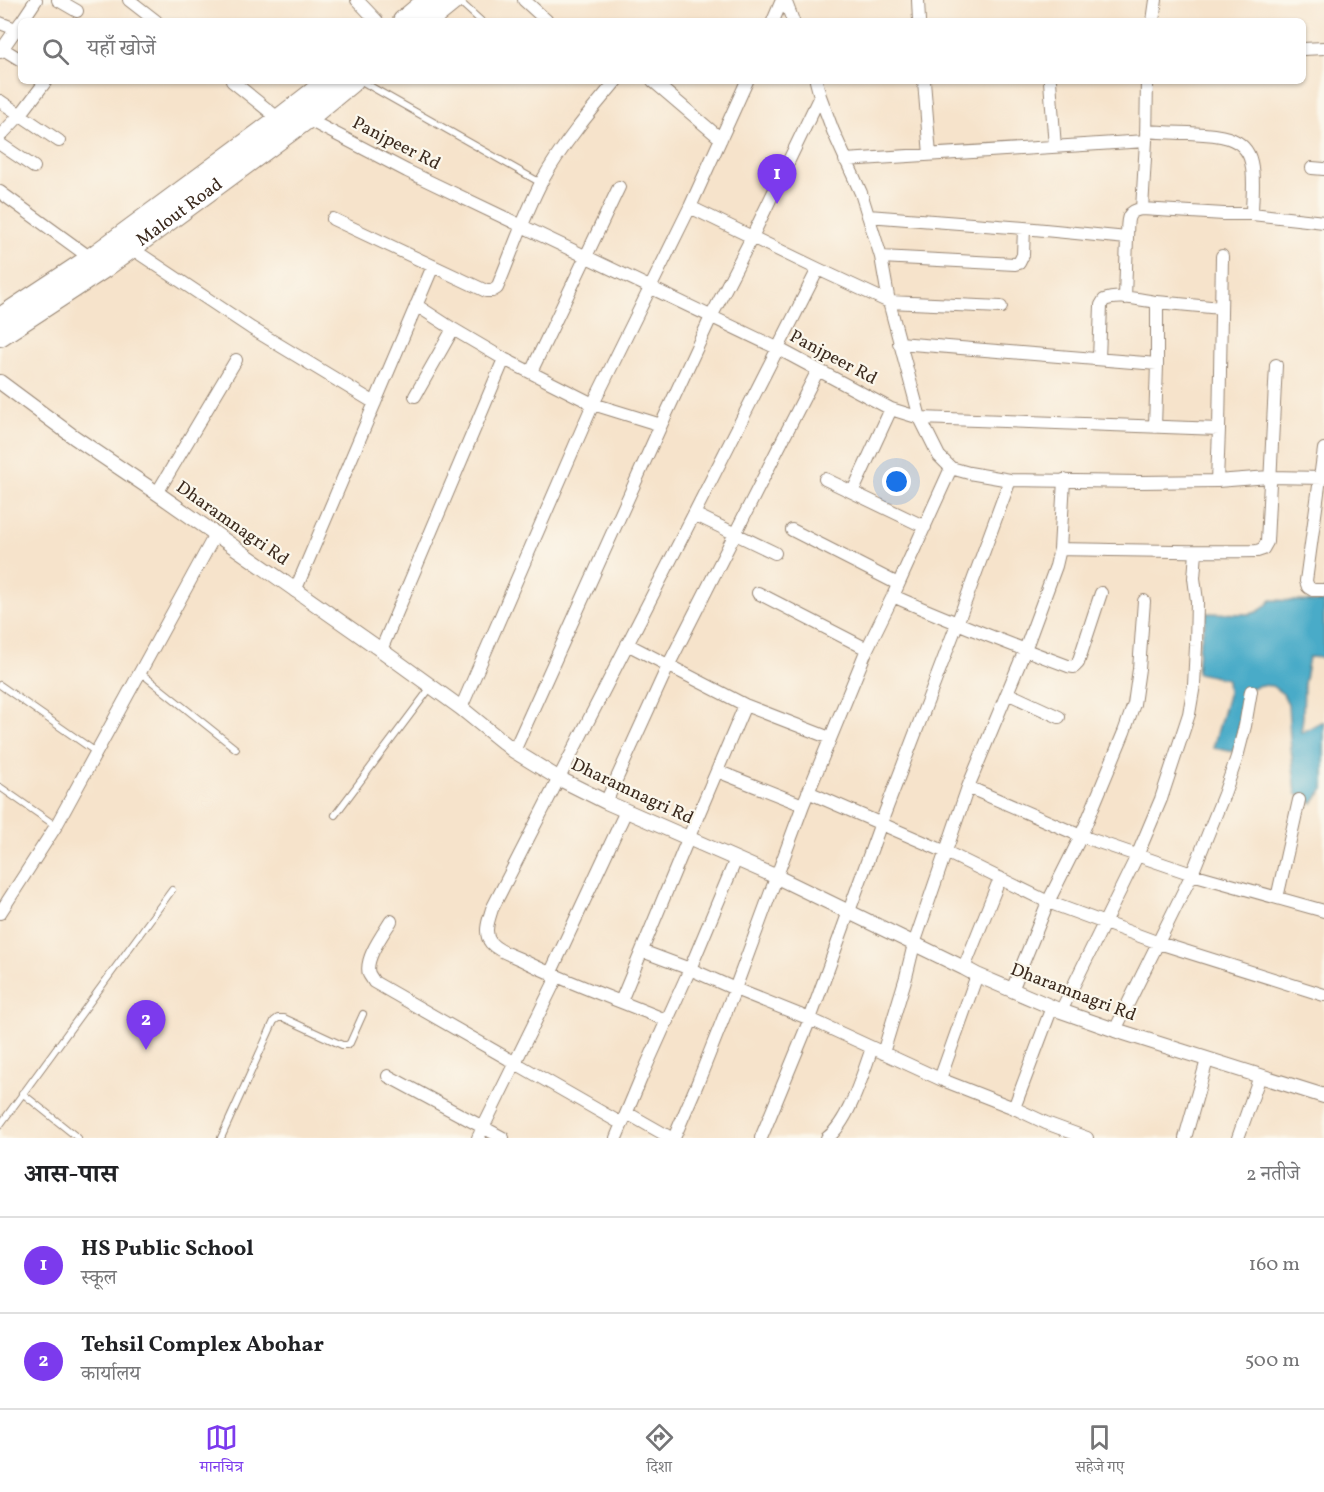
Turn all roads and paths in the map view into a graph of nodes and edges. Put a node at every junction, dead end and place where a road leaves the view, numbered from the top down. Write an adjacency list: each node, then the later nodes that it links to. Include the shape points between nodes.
1 (36, 0): 12 (street)
2 (58, 0): 11 (street)
3 (129, 0): 13 (street)
4 (357, 0): 14 (street)
5 (429, 0): 15 (highway)
6 (456, 0): 16 (highway); 17 (lane)
7 (524, 0): 18 (street)
8 (783, 0): 19 (street); 20 (street)
9 (918, 0): 21 (street)
10 (1156, 0): 22 (street)
11 (77, 11)
12 (25, 18)
13 (152, 18)
14 (374, 18)
15 (407, 18)
16 (432, 18)
17 (478, 18)
18 (544, 18)
19 (774, 18)
20 (792, 18)
21 (919, 18)
22 (1153, 18)
23 (0, 23): 24 (street)
24 (18, 26)
25 (18, 29): 28 (street)
26 (1324, 48): 27 (street)
27 (1306, 49)
28 (1, 50): 29 (street)
29 (18, 58)
30 (44, 84): 44 (street)
31 (236, 84): 45 (street)
32 (323, 84): 45 (highway, Malout Road)
33 (349, 84): 46 (highway, Malout Road)
34 (366, 84): 56 (lane)
35 (614, 84): 56 (street)
36 (657, 84): 49 (street)
37 (746, 84): 49 (street)
38 (817, 84): 42 (street)
39 (924, 84): 53 (street)
40 (1050, 84): 52 (street)
41 (1147, 84): 48 (street)
42 (819, 96): 54 (street); 67 (street)
43 (0, 100): 44 (street)
44 (21, 114): 47 (street); 50 (street)
45 (279, 119): 73 (highway, Malout Road)
46 (307, 119): 65 (street, Panjpeer Rd); 69 (highway, Malout Road)
47 (0, 136)
48 (1146, 136): 52 (street); 60 (street); 61 (street, via 1209,134 1238,142 1251,161)
49 (721, 139): 59 (street)
50 (59, 141)
51 (0, 144): 55 (street)
52 (1055, 147): 53 (street)
53 (930, 155): 54 (street)
54 (845, 160): 62 (street)
55 (34, 167)
56 (541, 183): 65 (street)
57 (619, 187): 70 (street)
58 (0, 192): 73 (street)
59 (690, 207): 67 (street); 76 (street)
60 (1142, 208): 61 (street); 68 (street, via 1130,213)
61 (1252, 214): 64 (street)
62 (868, 216): 66 (street); 72 (street)
63 (333, 219): 74 (street)
64 (1324, 222)
65 (523, 226): 70 (street, Panjpeer Rd); 74 (street, via 497,288 492,291)
66 (1024, 228): 68 (street); 72 (street, via 1023,255 1015,264)
67 (752, 237): 75 (street); 83 (street)
68 (1127, 238): 77 (street)
69 (131, 248): 73 (highway, Malout Road); 98 (street, via 251,328)
70 (586, 256): 76 (street, Panjpeer Rd); 95 (street)
71 (1222, 256): 82 (street)
72 (881, 257): 78 (street)
73 (97, 263): 84 (highway, Malout Road); 86 (highway, Malout Road)
74 (433, 266): 80 (street)
75 (818, 269): 78 (street); 88 (street)
76 (651, 288): 83 (street, Panjpeer Rd); 99 (street)
77 (1125, 298): 79 (street); 90 (street, via 1108,298 1101,305)
78 (890, 302): 81 (street); 87 (street)
79 (1156, 302): 82 (street); 92 (street)
80 (416, 305): 85 (street); 98 (street)
81 (1001, 307)
82 (1221, 308): 104 (street)
83 (711, 317): 88 (street, Panjpeer Rd); 102 (street)
84 (0, 318)
85 (453, 329): 89 (street); 97 (street)
86 (0, 336)
87 (899, 343): 90 (street); 101 (street)
88 (778, 349): 94 (street, Panjpeer Rd); 115 (street)
89 (504, 359): 95 (street); 132 (street)
90 (1099, 359): 92 (street)
91 (236, 360): 114 (street)
92 (1157, 364): 103 (street)
93 (1276, 365): 107 (street)
94 (818, 370): 100 (street, Panjpeer Rd); 118 (street)
95 (531, 372): 99 (street)
96 (0, 382): 114 (street, Dharamnagri Rd)
97 (415, 396)
98 (375, 403): 124 (street)
99 (593, 404): 102 (street); 141 (street)
100 (891, 408): 101 (street, Panjpeer Rd); 113 (street)
101 (920, 418): 103 (street, Panjpeer Rd); 106 (street, via 939,456)
102 (661, 424): 145 (street)
103 (1155, 427): 104 (street, Panjpeer Rd)
104 (1219, 429): 112 (street)
105 (1324, 449): 108 (street)
106 (951, 468): 110 (street); 116 (street)
107 (1269, 477): 108 (street); 112 (street); 121 (street, via 1267,542 1263,549)
108 (1322, 478): 125 (street, via 1306,581 1312,590)
109 (825, 479): 113 (street)
110 (1010, 480): 111 (street); 129 (street)
111 (1064, 480): 112 (street); 120 (street)
112 (1216, 481)
113 (853, 492): 116 (street)
114 (157, 493): 119 (street, Dharamnagri Rd)
115 (694, 514): 118 (street); 130 (street)
116 (925, 526): 123 (street)
117 (792, 531): 123 (street)
118 (735, 534): 122 (street); 134 (street)
119 (215, 535): 124 (street, Dharamnagri Rd); 135 (street)
120 (1060, 549): 121 (street); 133 (street)
121 (1196, 552): 162 (street, via 1197,623 1189,714)
122 (775, 553)
123 (895, 590): 129 (street); 131 (street)
124 (295, 591): 132 (street, Dharamnagri Rd)
125 (1324, 591)
126 (758, 593): 131 (street)
127 (1101, 593): 133 (street, via 1074,667)
128 (1144, 601): 159 (street, via 1134,704)
129 (957, 624): 133 (street); 157 (street)
130 (627, 644): 134 (street); 148 (street)
131 (867, 649): 143 (street)
132 (381, 650): 137 (street, Dharamnagri Rd)
133 (1025, 650): 139 (street)
134 (668, 666): 140 (street); 153 (street)
135 (141, 673): 144 (lane); 146 (street)
136 (0, 685): 146 (lane)
137 (431, 687): 141 (street, Dharamnagri Rd); 156 (lane)
138 (1251, 691): 164 (street, via 1237,757)
139 (1007, 693): 142 (street); 150 (street)
140 (745, 705): 143 (street); 147 (street)
141 (461, 708): 145 (street, Dharamnagri Rd)
142 (1059, 717)
143 (830, 738): 151 (street)
144 (236, 749)
145 (514, 751): 148 (street, Dharamnagri Rd)
146 (96, 752): 158 (street)
147 (717, 771): 154 (street); 160 (street)
148 (558, 778): 153 (street, Dharamnagri Rd); 180 (street, via 487,923 492,944)
149 (0, 787): 158 (lane)
150 (968, 787): 159 (street); 161 (street)
151 (808, 792): 154 (street); 157 (street)
152 (1299, 800): 168 (street)
153 (606, 802): 155 (street, Dharamnagri Rd)
154 (803, 805): 165 (street)
155 (626, 811): 160 (street, Dharamnagri Rd); 180 (street)
156 (335, 815)
157 (881, 824): 161 (street); 172 (street)
158 (57, 826): 171 (street)
159 (1081, 836): 162 (street); 169 (street)
160 (688, 839): 163 (street, Dharamnagri Rd); 177 (street)
161 (946, 852): 166 (street); 176 (street)
162 (1137, 856): 164 (street); 174 (street)
163 (736, 859): 165 (street, Dharamnagri Rd); 179 (street)
164 (1192, 874): 168 (street); 175 (street)
165 (777, 877): 172 (street, Dharamnagri Rd); 182 (street)
166 (1000, 878): 169 (street); 178 (street)
167 (172, 890): 197 (lane)
168 (1277, 898): 170 (street)
169 (1048, 902): 174 (street); 183 (street)
170 (1324, 911)
171 (0, 913)
172 (849, 913): 176 (street, Dharamnagri Rd); 188 (street)
173 (391, 921): 193 (street, via 368,965 374,982)
174 (1104, 923): 175 (street); 186 (street)
175 (1159, 943): 184 (street); 190 (street)
176 (914, 944): 178 (street, Dharamnagri Rd); 191 (street)
177 (642, 951): 179 (street); 185 (street)
178 (964, 968): 181 (street, Dharamnagri Rd)
179 (690, 969): 182 (street); 189 (street)
180 (553, 975): 185 (street); 193 (street)
181 (977, 975): 183 (street, Dharamnagri Rd); 196 (street)
182 (735, 989): 188 (street); 207 (street)
183 (1012, 990): 186 (street, Dharamnagri Rd)
184 (1324, 994)
185 (621, 1001): 189 (street)
186 (1057, 1009): 190 (street, Dharamnagri Rd); 199 (street)
187 (363, 1014): 204 (lane, via 347,1045 284,1018 274,1021)
188 (810, 1019): 191 (street); 208 (street)
189 (668, 1021): 200 (street)
190 (1115, 1030): 192 (street, Dharamnagri Rd)
191 (878, 1051): 196 (street); 209 (street, via 844,1117)
192 (1208, 1060): 195 (street, Dharamnagri Rd); 211 (street)
193 (514, 1064): 200 (street); 202 (street)
194 (388, 1076): 202 (street)
195 (1260, 1076): 198 (street, Dharamnagri Rd); 212 (street)
196 (940, 1079): 199 (street)
197 (22, 1093): 201 (lane); 203 (lane)
198 (1324, 1096)
199 (1014, 1108): 210 (street)
200 (624, 1119): 206 (street); 207 (street)
201 (0, 1125)
202 (481, 1133): 205 (street)
203 (78, 1138)
204 (221, 1138)
205 (503, 1138)
206 (616, 1138)
207 (672, 1138)
208 (760, 1138)
209 (827, 1138)
210 (1087, 1138)
211 (1185, 1138)
212 (1238, 1138)

